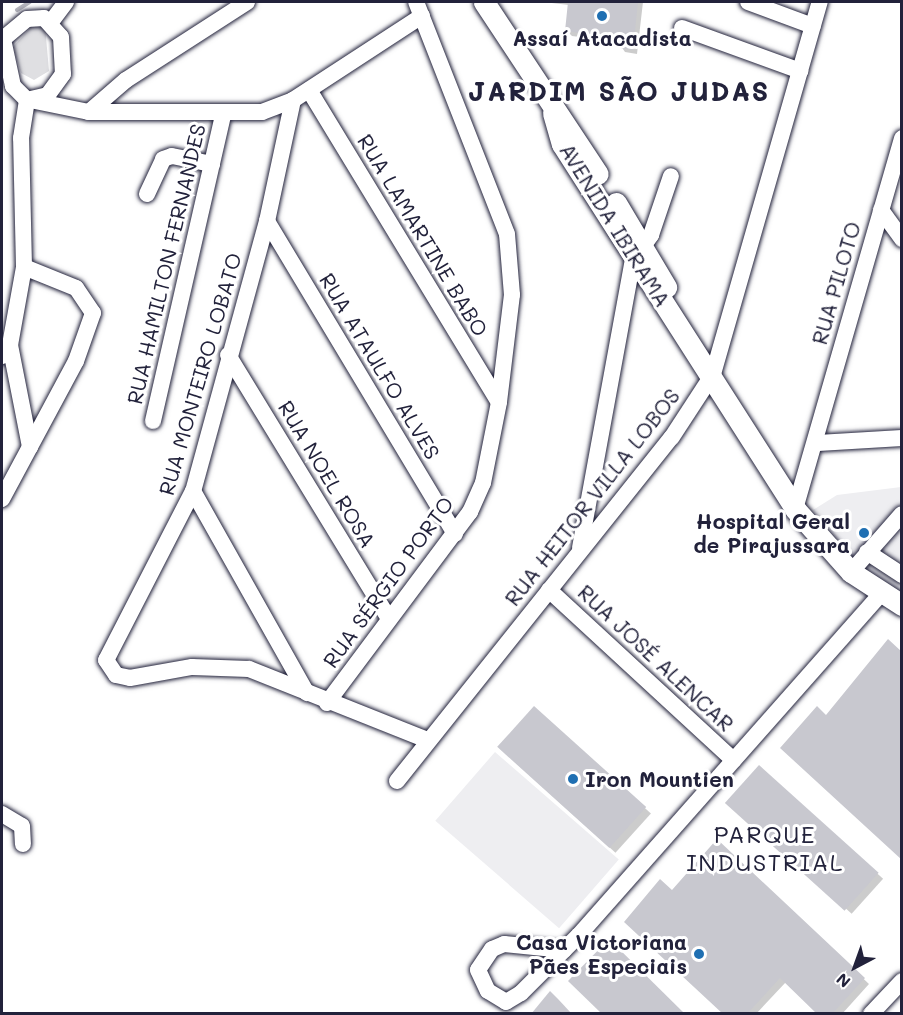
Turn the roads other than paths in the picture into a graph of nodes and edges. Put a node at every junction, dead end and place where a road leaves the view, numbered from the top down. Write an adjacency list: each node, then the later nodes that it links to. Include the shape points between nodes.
1 (66, 2): 7 (street)
2 (247, 2): 18 (street, via 126,80)
3 (484, 2): 27 (main road, AVENIDA IBIRAMA, via 553,113 574,136)
4 (747, 2): 8 (street)
5 (820, 2): 8 (street, RUA HEITOR VILLA LOBOS)
6 (419, 9): 14 (street); 32 (street, RUA SÉRGIO PORTO, via 507,234 512,295)
7 (51, 22): 10 (street, via 27,19); 13 (street, via 62,46)
8 (813, 26): 11 (street, RUA HEITOR VILLA LOBOS)
9 (682, 28): 11 (street)
10 (2, 42): 12 (street)
11 (800, 71): 31 (street, RUA HEITOR VILLA LOBOS)
12 (5, 76): 15 (street)
13 (60, 83): 15 (street); 17 (street)
14 (309, 90): 16 (street); 32 (street, RUA LAMARTINE BABO)
15 (31, 100): 17 (street); 28 (street, via 21,138)
16 (293, 100): 19 (street, via 262,112); 25 (street, RUA MONTEIRO LOBATO)
17 (69, 108): 18 (street)
18 (89, 112): 19 (street)
19 (223, 116): 21 (street, RUA HAMILTON FERNANDES)
20 (902, 138): 24 (street, RUA PILOTO)
21 (212, 164): 23 (street, via 172,156 163,159); 33 (street, RUA HAMILTON FERNANDES)
22 (671, 176): 27 (street, via 651,235)
23 (147, 194)
24 (881, 210): 26 (street); 35 (street, RUA PILOTO, via 841,342)
25 (267, 221): 30 (street, RUA MONTEIRO LOBATO); 41 (street, RUA ATAULFO ALVES)
26 (902, 239)
27 (637, 252): 31 (main road, AVENIDA IBIRAMA); 42 (street)
28 (24, 267): 29 (street); 36 (street, via 76,288 93,313 76,361)
29 (6, 350): 36 (street)
30 (228, 355): 37 (street, RUA MONTEIRO LOBATO); 49 (street, RUA NOEL ROSA)
31 (713, 374): 39 (main road, AVENIDA IBIRAMA); 42 (street, RUA HEITOR VILLA LOBOS, via 672,437)
32 (499, 402): 41 (street, RUA SÉRGIO PORTO, via 483,483)
33 (153, 421)
34 (902, 438): 35 (street)
35 (818, 442): 39 (street, RUA PILOTO)
36 (30, 447): 38 (street)
37 (193, 491): 50 (street); 50 (street, RUA MONTEIRO LOBATO, via 107,654 108,668 130,678 192,667 249,669)
38 (2, 499)
39 (795, 509): 44 (main road, AVENIDA IBIRAMA)
40 (902, 514): 43 (street)
41 (454, 534): 49 (street, RUA SÉRGIO PORTO)
42 (580, 549): 46 (street, RUA HEITOR VILLA LOBOS)
43 (867, 552): 44 (street); 45 (street)
44 (851, 572): 47 (main road, AVENIDA IBIRAMA)
45 (902, 575)
46 (549, 590): 52 (street, RUA HEITOR VILLA LOBOS); 53 (street, RUA JOSÉ ALENCAR)
47 (880, 595): 48 (main road, AVENIDA IBIRAMA); 53 (street)
48 (902, 605)
49 (388, 616): 51 (street, RUA SÉRGIO PORTO)
50 (307, 693): 51 (street, RUA MONTEIRO LOBATO)
51 (327, 704): 52 (street, RUA MONTEIRO LOBATO)
52 (426, 740): 54 (street, RUA HEITOR VILLA LOBOS)
53 (732, 760): 57 (street)
54 (397, 781)
55 (2, 814): 56 (street, via 22,826)
56 (23, 844)
57 (564, 950): 57 (street, via 504,944 492,949 478,970 488,991 506,1002)
58 (902, 981): 59 (street)
59 (871, 1014)

